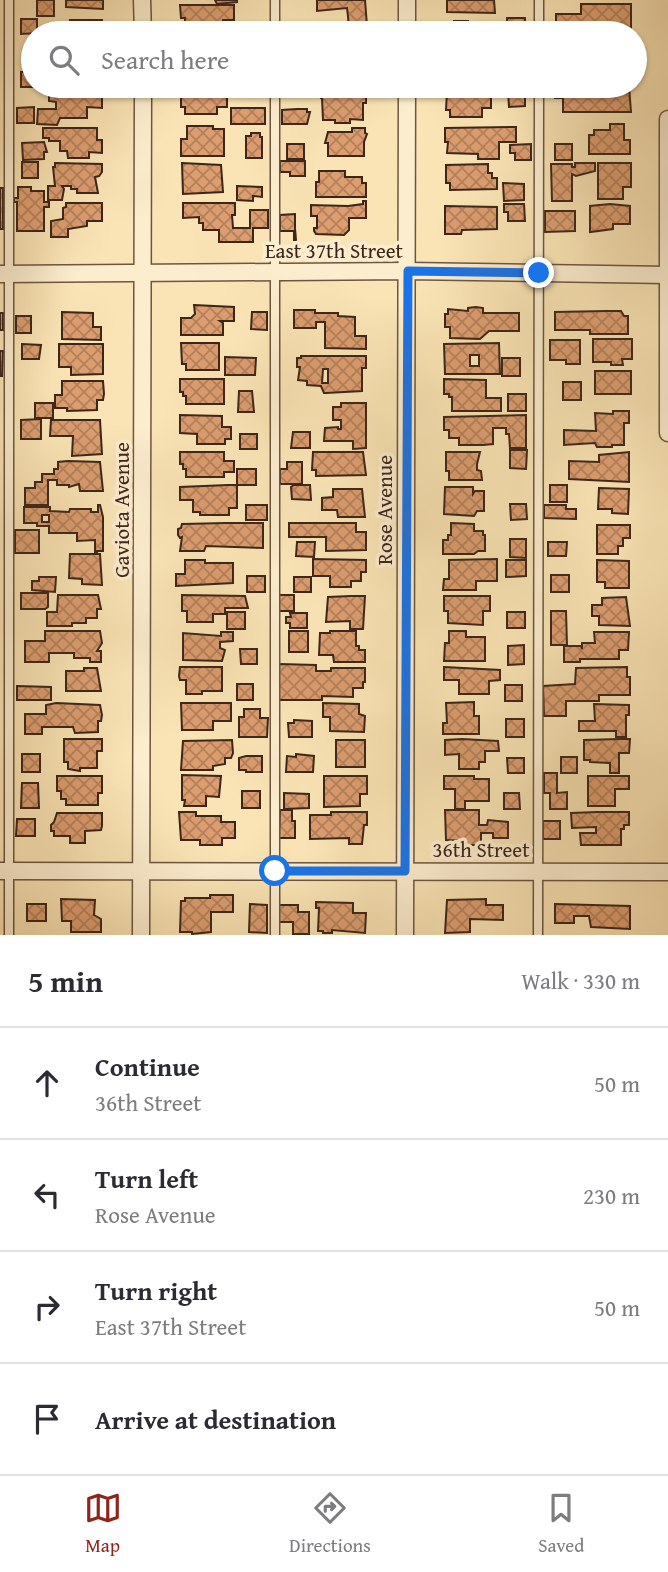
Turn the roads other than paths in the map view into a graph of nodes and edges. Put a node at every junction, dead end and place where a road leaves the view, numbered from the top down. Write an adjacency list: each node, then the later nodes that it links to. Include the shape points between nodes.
1 (9, 0): 18 (lane)
2 (142, 0): 6 (street)
3 (275, 0): 7 (lane)
4 (407, 0): 8 (street)
5 (539, 0): 9 (lane)
6 (143, 21)
7 (275, 21)
8 (407, 21)
9 (539, 21)
10 (143, 98): 19 (street, Gaviota Avenue)
11 (275, 98): 16 (lane)
12 (407, 98): 15 (street, Rose Avenue)
13 (539, 98): 17 (lane)
14 (668, 119): 20 (street)
15 (408, 271): 16 (street, East 37th Street); 17 (street, East 37th Street); 25 (street, Rose Avenue)
16 (275, 272): 19 (street, East 37th Street); 24 (lane)
17 (539, 273): 20 (street, East 37th Street); 26 (lane)
18 (4, 274): 19 (street, East 37th Street); 22 (lane)
19 (143, 274): 23 (street, Gaviota Avenue)
20 (668, 275): 21 (street)
21 (668, 433)
22 (4, 871): 23 (street, 36th Street); 28 (lane)
23 (141, 871): 24 (street, 36th Street); 29 (street, Gaviota Avenue)
24 (275, 871): 25 (street, 36th Street); 30 (lane)
25 (405, 871): 26 (street, 36th Street); 31 (street, Rose Avenue)
26 (538, 872): 27 (street, 36th Street); 32 (lane)
27 (668, 872)
28 (9, 935)
29 (141, 935)
30 (275, 935)
31 (405, 935)
32 (538, 935)

